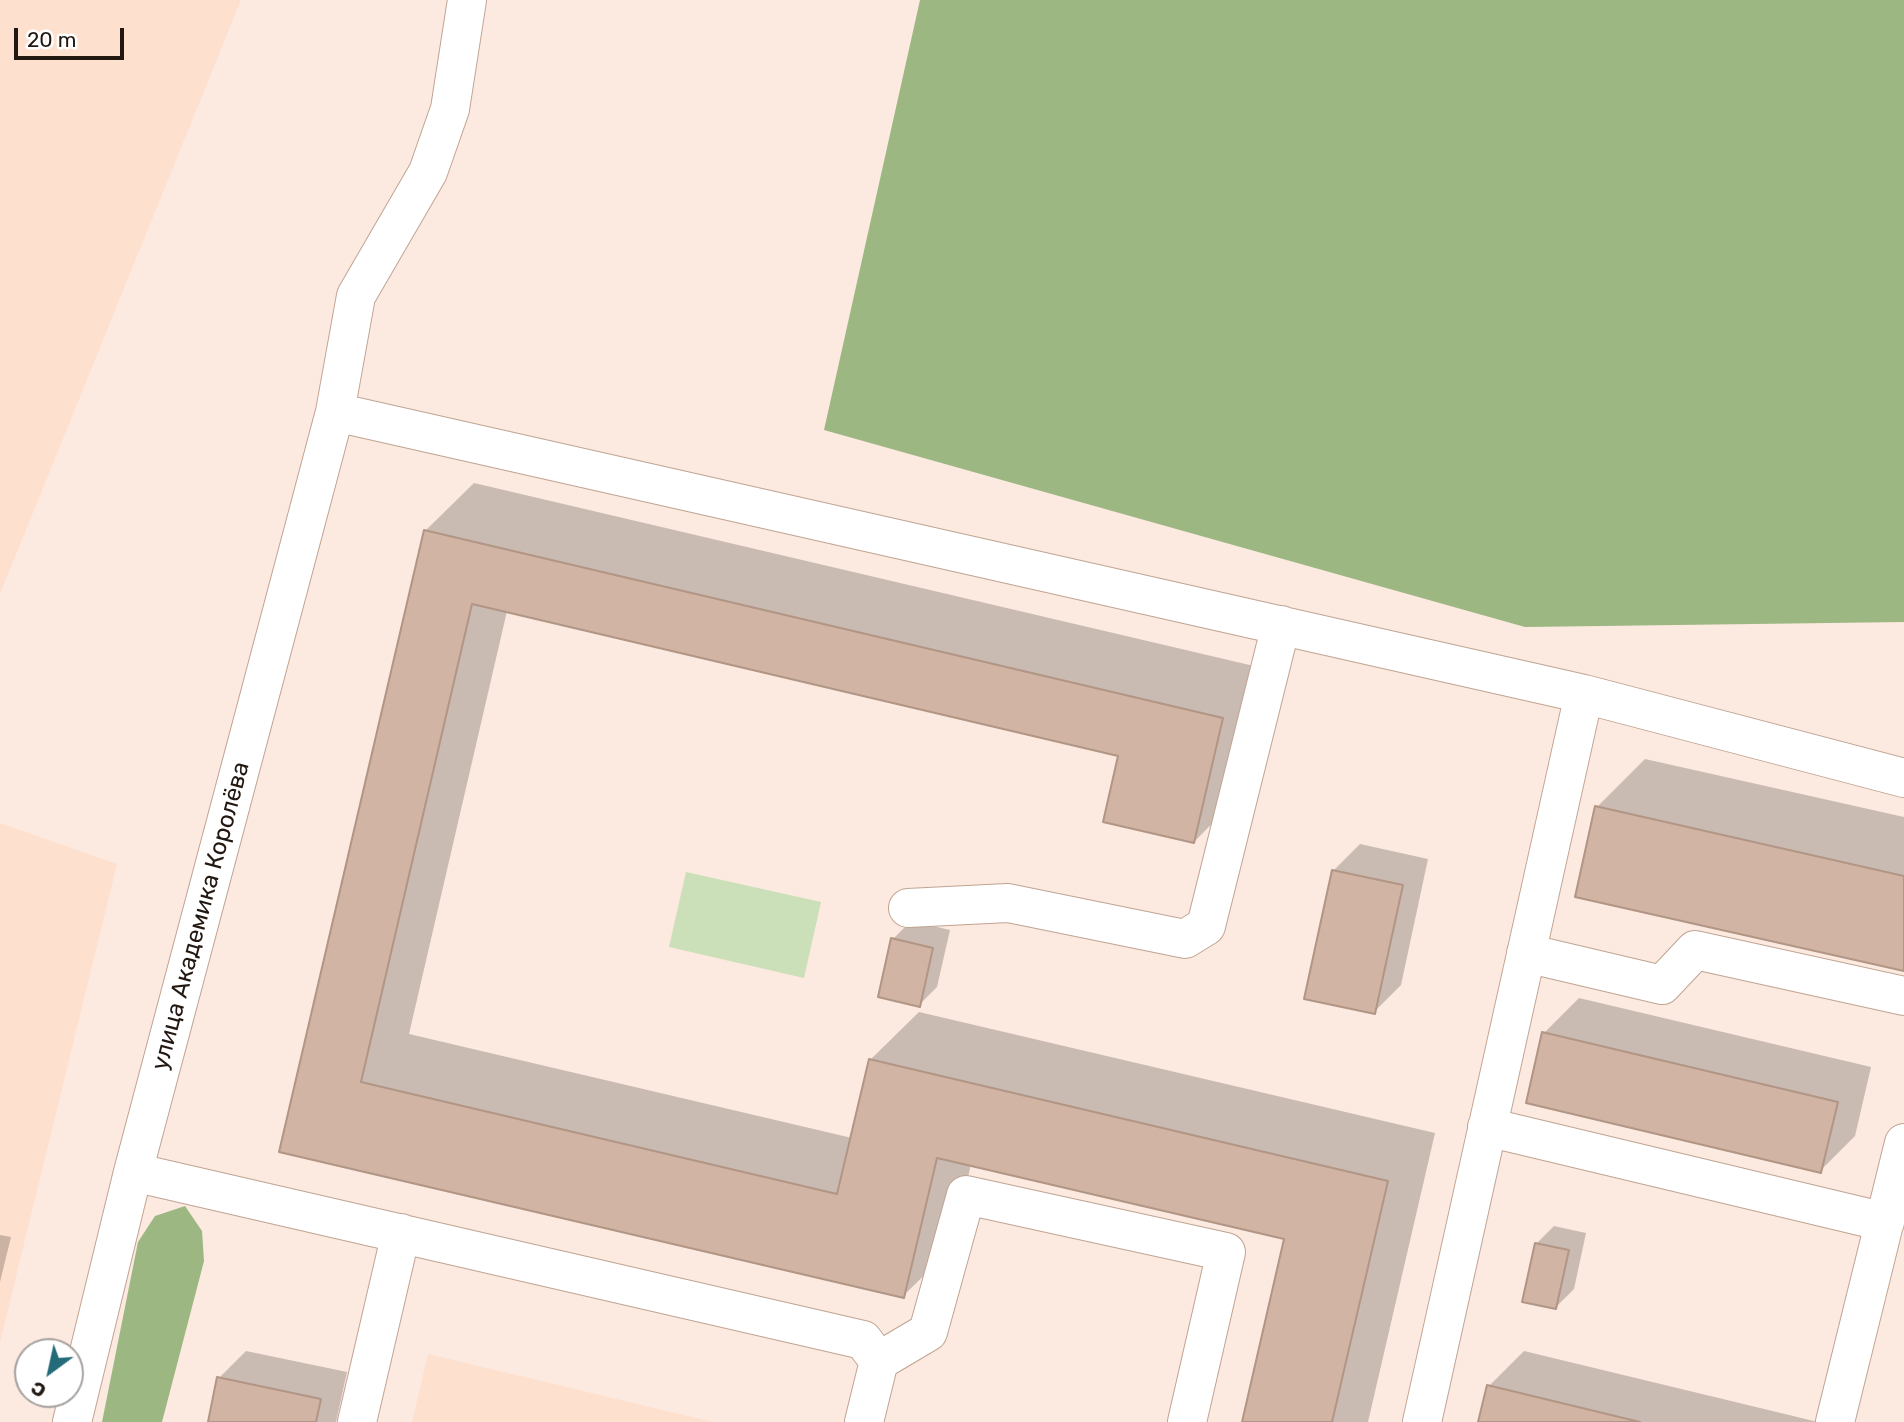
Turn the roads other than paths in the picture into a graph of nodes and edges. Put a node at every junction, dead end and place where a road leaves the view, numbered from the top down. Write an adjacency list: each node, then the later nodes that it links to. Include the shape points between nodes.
1 (467, 0): 2 (street, улица Академика Королёва, via 450,108 428,172 356,296)
2 (335, 412): 3 (street); 11 (street, улица Академика Королёва)
3 (1280, 625): 4 (street); 6 (street, via 1206,926 1185,939 1008,903)
4 (1584, 694): 5 (street); 7 (street)
5 (1904, 778)
6 (908, 908)
7 (1526, 953): 8 (street, via 1662,985 1695,950); 9 (street)
8 (1904, 996)
9 (1487, 1127): 12 (street); 19 (street)
10 (1904, 1143): 12 (street)
11 (133, 1172): 13 (street); 15 (street, улица Академика Королёва)
12 (1885, 1222): 20 (street)
13 (401, 1233): 14 (street, via 841,1333 863,1340); 16 (street)
14 (879, 1361): 17 (street); 18 (street, via 928,1332 966,1195 1226,1252)
15 (72, 1422)
16 (356, 1422)
17 (864, 1422)
18 (1186, 1422)
19 (1422, 1422)
20 (1835, 1422)

